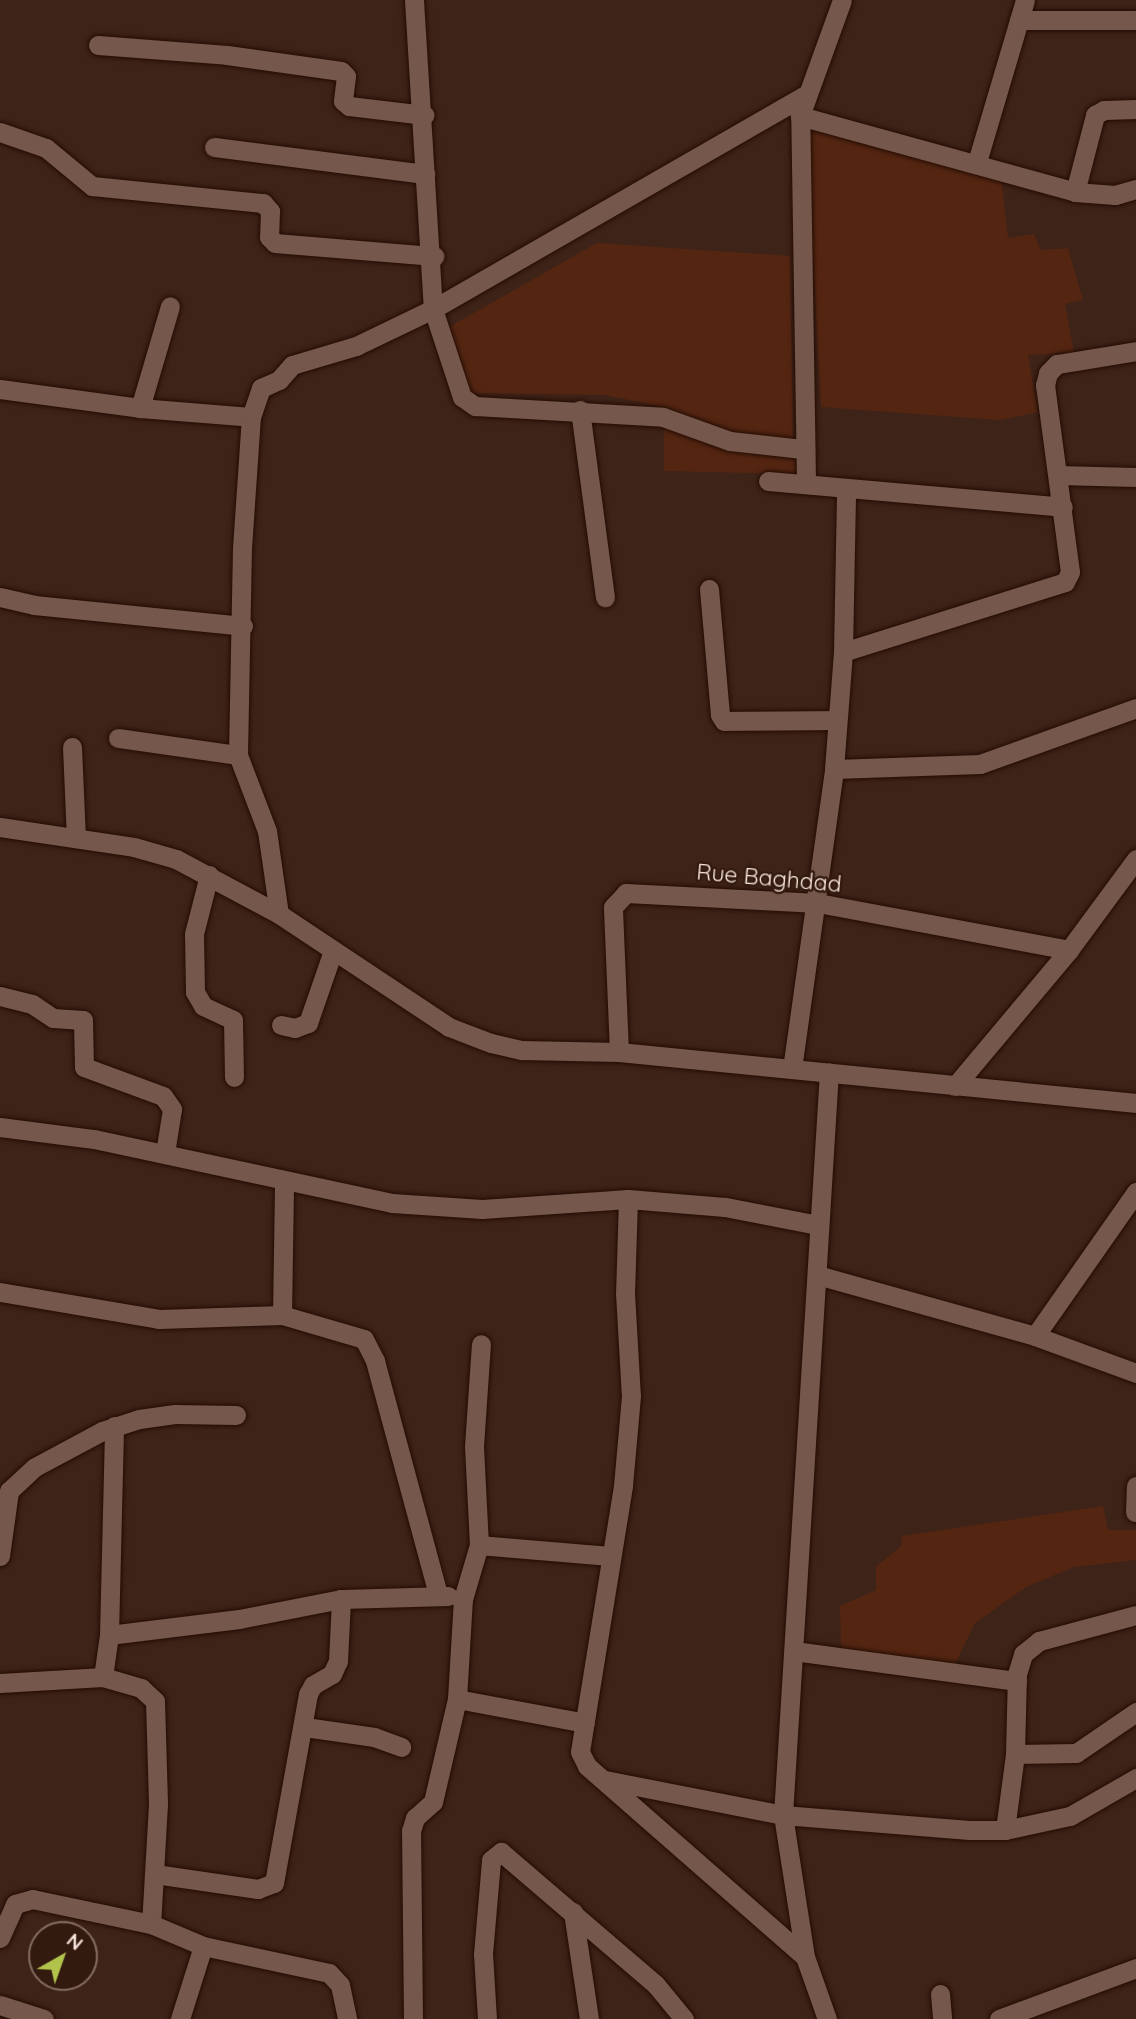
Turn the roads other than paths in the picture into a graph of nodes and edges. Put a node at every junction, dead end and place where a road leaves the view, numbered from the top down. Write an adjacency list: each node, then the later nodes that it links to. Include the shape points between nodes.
1 (414, 0): 9 (street)
2 (842, 0): 7 (street)
3 (1025, 0): 4 (street)
4 (1019, 20): 5 (street); 13 (street)
5 (1136, 20)
6 (99, 45): 9 (street, via 227,55 341,71 346,76 343,101 349,106)
7 (804, 96): 10 (street); 19 (street)
8 (1136, 109): 16 (street, via 1104,110 1095,115)
9 (424, 115): 14 (street)
10 (800, 116): 13 (street); 25 (street)
11 (0, 132): 17 (street, via 46,148 92,186 263,203 270,211 269,237 275,243)
12 (214, 147): 14 (street)
13 (977, 162): 16 (street)
14 (425, 174): 17 (street)
15 (1136, 190): 16 (street, via 1115,195)
16 (1074, 192)
17 (433, 256): 19 (street)
18 (170, 306): 22 (street)
19 (433, 309): 23 (street, via 468,403); 24 (street, via 356,346 292,365 279,380 263,384)
20 (1136, 351): 26 (street, via 1057,364 1048,373 1045,385)
21 (0, 389): 22 (street)
22 (140, 408): 24 (street)
23 (580, 410): 25 (street, via 663,417 730,440); 34 (street)
24 (251, 417): 35 (street, via 242,548)
25 (803, 449): 29 (street)
26 (1058, 475): 27 (street); 31 (street)
27 (1136, 477)
28 (768, 481): 29 (street)
29 (806, 481): 30 (street)
30 (846, 491): 31 (street); 36 (street)
31 (1063, 507): 36 (street, via 1070,572 1065,582)
32 (709, 589): 38 (street, via 719,715 724,721)
33 (0, 597): 35 (street, via 34,605)
34 (605, 597)
35 (243, 626): 41 (street)
36 (843, 652): 38 (street)
37 (1136, 708): 42 (street, via 980,764)
38 (835, 720): 42 (street)
39 (118, 738): 41 (street)
40 (72, 747): 44 (street)
41 (238, 755): 48 (street, via 267,831)
42 (834, 769): 47 (street)
43 (0, 827): 44 (street)
44 (76, 837): 46 (street, via 134,847)
45 (1136, 859): 49 (street)
46 (209, 875): 48 (street); 56 (street, via 194,934 195,992 203,1006 233,1020)
47 (818, 903): 49 (street, Rue Baghdad); 53 (street, Rue Baghdad, via 626,892 613,907); 54 (street)
48 (278, 914): 50 (street)
49 (1069, 950): 57 (street)
50 (333, 951): 52 (street, via 308,1023 295,1028); 53 (street, via 449,1027 491,1043 561,1053)
51 (0, 996): 60 (street, via 32,1004 53,1018 83,1020 84,1067 163,1096 172,1110)
52 (281, 1025)
53 (619, 1052): 54 (street)
54 (792, 1069): 55 (street)
55 (830, 1072): 57 (street); 64 (street)
56 (234, 1077)
57 (955, 1086): 58 (street)
58 (1136, 1103)
59 (0, 1127): 60 (street)
60 (165, 1153): 61 (street)
61 (284, 1181): 63 (street, via 434,1208); 67 (street)
62 (1136, 1192): 68 (street)
63 (628, 1199): 64 (street, via 725,1207); 77 (street, via 625,1293 631,1396 623,1486)
64 (818, 1225): 65 (street)
65 (817, 1275): 68 (street); 83 (street)
66 (0, 1292): 67 (street, via 159,1319)
67 (282, 1315): 78 (street, via 351,1334 369,1344)
68 (1035, 1336): 70 (street)
69 (481, 1344): 75 (street, via 474,1446)
70 (1136, 1373)
71 (236, 1415): 72 (street, via 175,1414)
72 (114, 1426): 76 (street, via 35,1467 13,1485 5,1508); 82 (street)
73 (1136, 1486): 74 (street)
74 (1135, 1512)
75 (479, 1545): 77 (street); 80 (street)
76 (0, 1556)
77 (610, 1556): 89 (street)
78 (438, 1595): 79 (street); 80 (street)
79 (341, 1599): 82 (street, via 239,1619); 90 (street, via 338,1661 332,1674 310,1688)
80 (463, 1599): 87 (street)
81 (1136, 1616): 85 (street, via 1034,1643 1019,1661)
82 (110, 1635): 84 (street)
83 (794, 1651): 85 (street); 95 (street)
84 (103, 1678): 86 (street); 97 (street, via 149,1693 159,1714)
85 (1017, 1681): 92 (street)
86 (0, 1683)
87 (457, 1699): 89 (street); 109 (street, via 433,1802 415,1818 411,1831)
88 (1136, 1712): 92 (street, via 1076,1753)
89 (585, 1723): 94 (street, via 582,1758)
90 (305, 1727): 91 (street, via 374,1737); 97 (street, via 280,1866 271,1886 258,1889)
91 (401, 1747)
92 (1015, 1754): 96 (street)
93 (1136, 1778): 96 (street, via 1070,1816)
94 (604, 1780): 95 (street); 102 (street)
95 (783, 1815): 96 (street); 102 (street)
96 (1005, 1830)
97 (155, 1874): 99 (street)
98 (573, 1912): 110 (street, via 505,1854 492,1856 483,1954); 111 (street); 112 (street, via 656,1984)
99 (151, 1924): 100 (street, via 32,1899 15,1904); 101 (street)
100 (0, 1938)
101 (203, 1946): 107 (street); 108 (street, via 329,1973 341,1985)
102 (805, 1957): 113 (street)
103 (1136, 1968): 115 (street)
104 (940, 1994): 114 (street)
105 (0, 2005): 106 (street)
106 (44, 2019)
107 (180, 2019)
108 (347, 2019)
109 (413, 2019)
110 (487, 2019)
111 (589, 2019)
112 (684, 2019)
113 (827, 2019)
114 (942, 2019)
115 (999, 2019)

